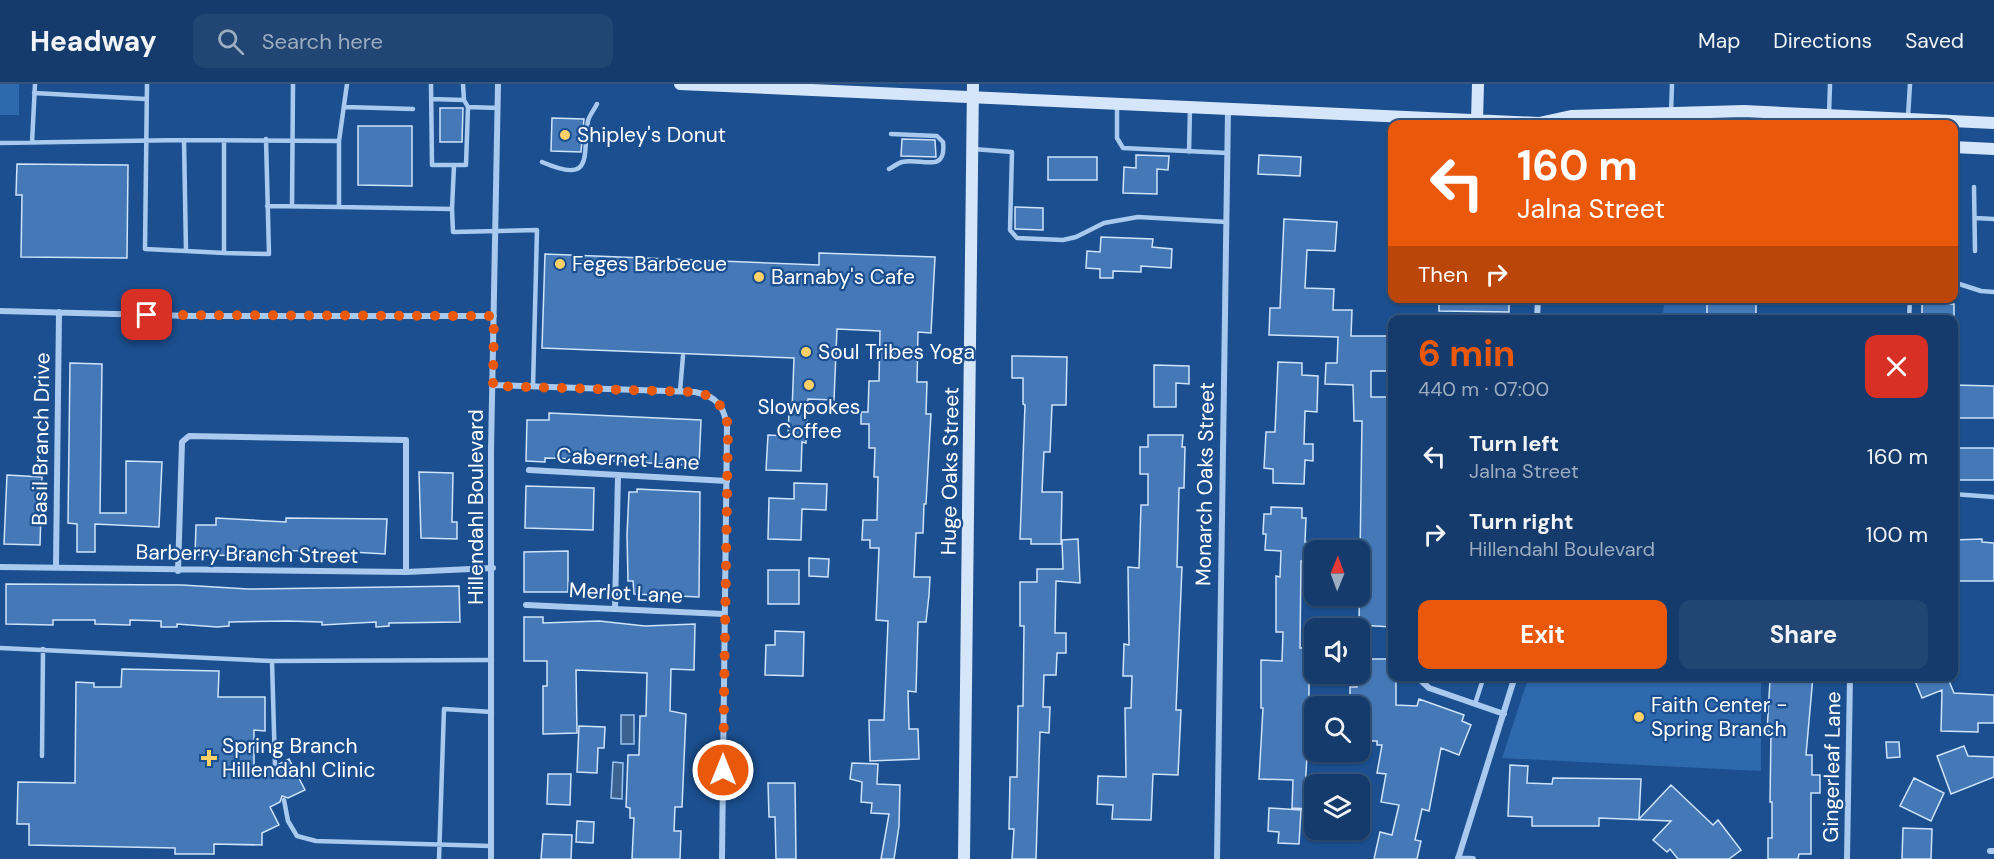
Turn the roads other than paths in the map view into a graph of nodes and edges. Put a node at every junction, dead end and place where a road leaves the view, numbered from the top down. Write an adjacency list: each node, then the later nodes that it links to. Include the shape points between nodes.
1 (35, 84): 15 (lane)
2 (147, 84): 17 (lane)
3 (293, 84): 40 (lane)
4 (347, 84): 22 (lane)
5 (431, 84): 18 (lane)
6 (463, 84): 19 (lane)
7 (498, 84): 24 (street, Hillendahl Boulevard)
8 (680, 84): 14 (main road)
9 (974, 84): 16 (main road, Huge Oaks Street)
10 (1478, 84): 30 (main road)
11 (1672, 84): 29 (lane)
12 (1830, 84): 28 (lane)
13 (1910, 84): 33 (lane)
14 (780, 86): 16 (main road)
15 (34, 93): 17 (lane); 44 (lane)
16 (974, 98): 21 (main road); 46 (main road, Huge Oaks Street)
17 (146, 99): 42 (lane)
18 (431, 99): 19 (lane); 51 (lane, via 432,165)
19 (464, 100): 23 (lane)
20 (597, 104): 50 (lane, via 588,119 586,158 582,165 568,170)
21 (1117, 105): 25 (main road); 48 (lane, via 1117,138 1123,148)
22 (345, 107): 26 (lane); 41 (lane)
23 (468, 107): 24 (lane); 51 (lane, via 466,165)
24 (498, 108): 61 (street, Hillendahl Boulevard)
25 (1190, 108): 27 (main road); 48 (lane)
26 (413, 109)
27 (1228, 110): 30 (main road); 49 (street, Monarch Oaks Street)
28 (1829, 115): 29 (main road); 32 (main road)
29 (1671, 118): 31 (main road, via 1571,116)
30 (1477, 120)
31 (1556, 120)
32 (1885, 120)
33 (1907, 120)
34 (1958, 123): 35 (main road)
35 (1994, 123)
36 (891, 134): 52 (lane, via 937,136 943,142 944,152 934,163 901,162)
37 (184, 140): 39 (lane); 42 (lane); 62 (lane)
38 (266, 140): 39 (lane); 40 (lane); 54 (lane)
39 (224, 141): 64 (lane)
40 (292, 141): 41 (lane); 55 (lane)
41 (339, 141): 56 (lane)
42 (145, 142): 44 (lane); 62 (lane, via 145,249)
43 (0, 143): 44 (lane)
44 (32, 143)
45 (1958, 147): 47 (main road)
46 (973, 149): 60 (lane, via 1012,152 1010,231 1017,238 1063,240 1104,223 1138,217); 106 (main road, Huge Oaks Street)
47 (1994, 149)
48 (1189, 152): 49 (lane)
49 (1228, 153): 60 (street, Monarch Oaks Street)
50 (542, 162)
51 (454, 165): 57 (lane)
52 (889, 169)
53 (1974, 187): 58 (lane)
54 (267, 206): 55 (lane); 64 (lane, via 269,254)
55 (292, 206): 56 (lane)
56 (339, 207): 57 (lane)
57 (452, 209): 61 (lane, via 453,232)
58 (1975, 219): 59 (lane); 63 (lane)
59 (1994, 219)
60 (1227, 222): 107 (street, Monarch Oaks Street)
61 (495, 231): 69 (street, Hillendahl Boulevard); 72 (lane, via 537,230)
62 (186, 251): 64 (lane)
63 (1975, 251)
64 (224, 253)
65 (1958, 284): 66 (lane)
66 (1994, 292)
67 (0, 311): 68 (street)
68 (59, 312): 69 (street); 79 (street, Basil Branch Drive)
69 (494, 316): 71 (street, Hillendahl Boulevard)
70 (683, 356): 73 (lane)
71 (493, 386): 72 (street); 81 (street, Hillendahl Boulevard)
72 (533, 387): 73 (street)
73 (680, 391): 76 (street, via 708,395 725,413)
74 (529, 470): 75 (street, Cabernet Lane)
75 (618, 475): 76 (street, Cabernet Lane); 85 (street)
76 (727, 481): 86 (street)
77 (1958, 494): 78 (lane)
78 (1994, 496)
79 (56, 566): 80 (street, Barberry Branch Street); 82 (street, Barberry Branch Street)
80 (0, 567)
81 (493, 568): 83 (street, Barberry Branch Street); 89 (street, Hillendahl Boulevard)
82 (178, 571): 83 (street, Barberry Branch Street); 83 (street, via 182,442 189,436 406,440)
83 (406, 572)
84 (526, 605): 85 (street, Merlot Lane)
85 (615, 609): 86 (street, Merlot Lane)
86 (724, 614): 105 (street)
87 (0, 648): 88 (lane)
88 (43, 649): 90 (lane); 98 (lane)
89 (492, 660): 90 (lane); 96 (street, Hillendahl Boulevard)
90 (272, 661): 99 (lane)
91 (1421, 681): 95 (street, via 1429,688)
92 (1482, 681): 95 (lane)
93 (1514, 681): 97 (street)
94 (1850, 681): 110 (street, Gingerleaf Lane)
95 (1475, 704): 97 (street)
96 (492, 712): 101 (lane, via 444,709); 102 (street, Hillendahl Boulevard)
97 (1504, 714): 108 (street)
98 (42, 756)
99 (275, 766)
100 (284, 800): 101 (lane, via 288,821 297,836 316,841)
101 (439, 844): 102 (lane); 103 (lane)
102 (491, 846): 104 (street, Hillendahl Boulevard)
103 (439, 859)
104 (491, 859)
105 (722, 859)
106 (964, 859)
107 (1217, 859)
108 (1458, 859): 109 (street)
109 (1473, 859)
110 (1847, 859)

